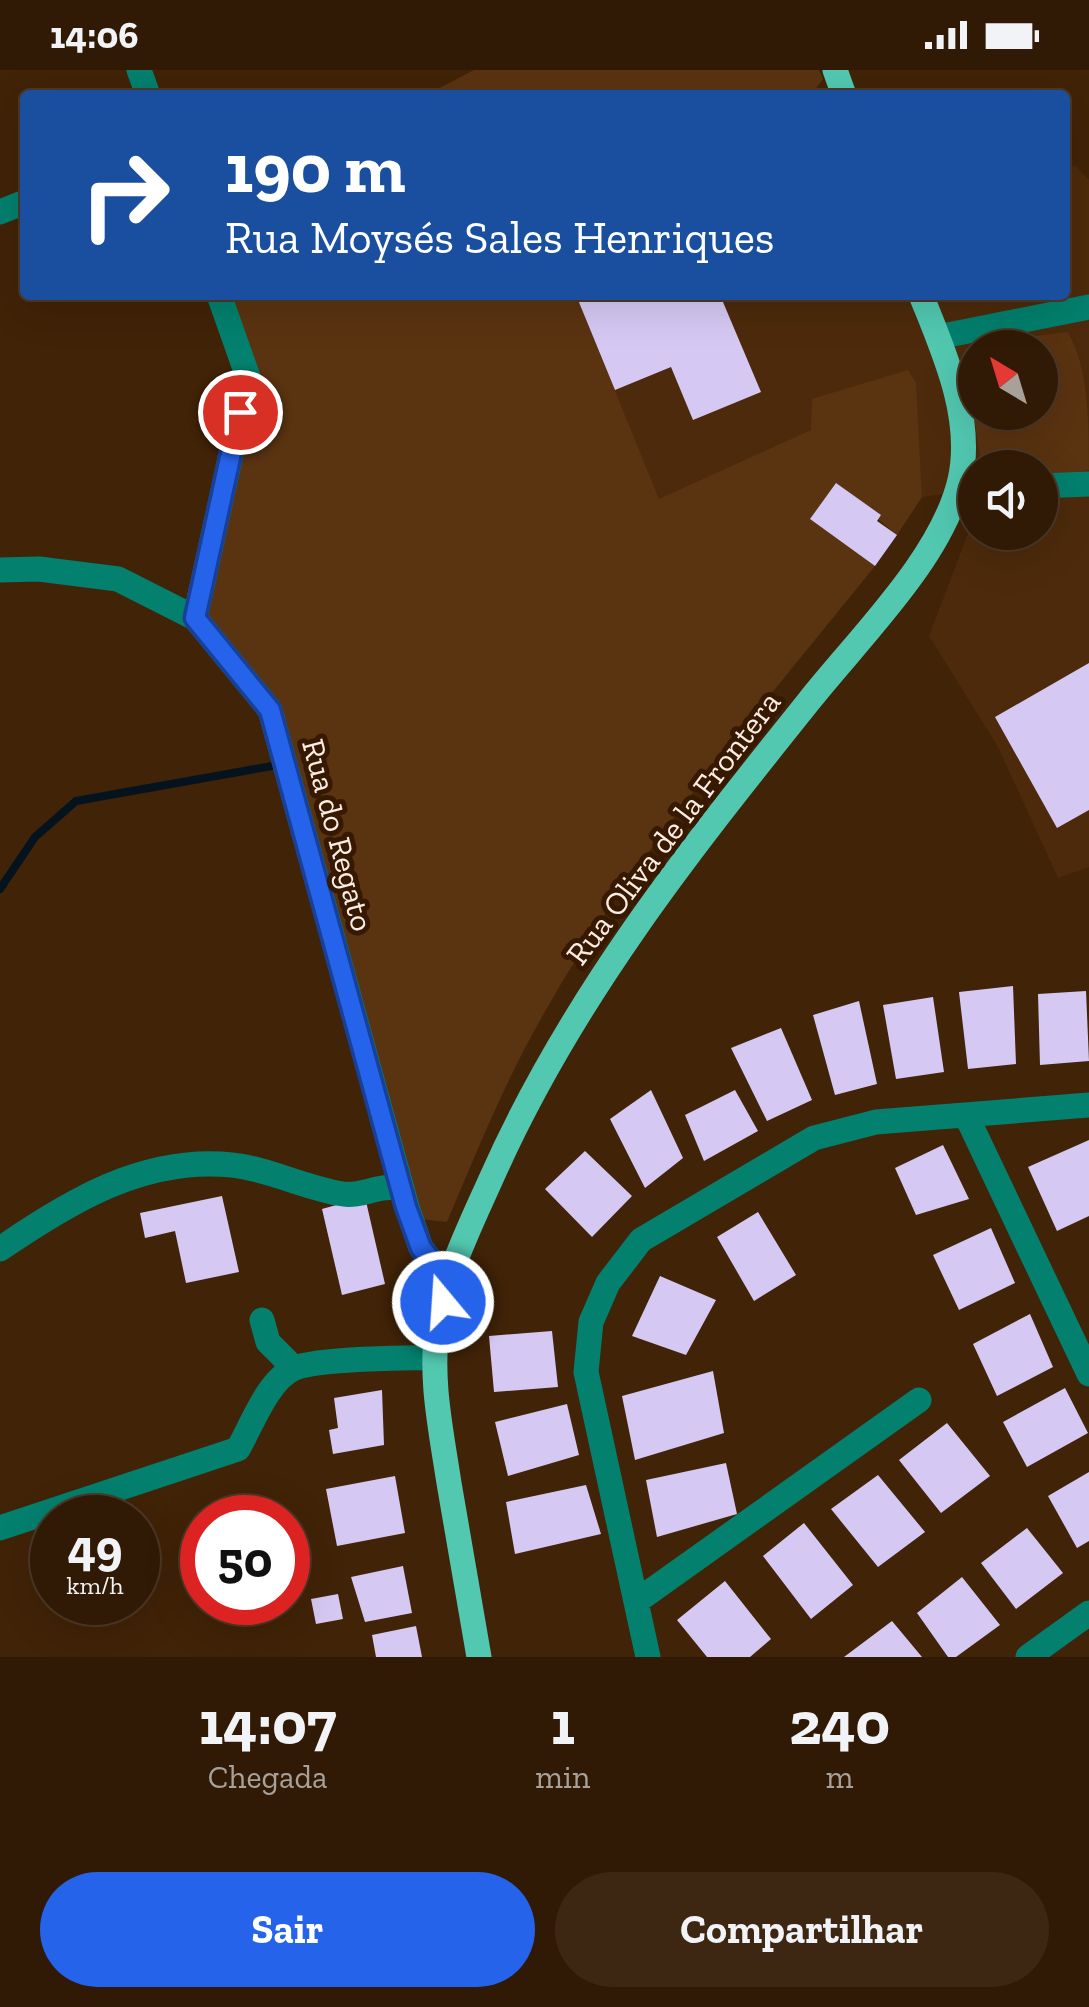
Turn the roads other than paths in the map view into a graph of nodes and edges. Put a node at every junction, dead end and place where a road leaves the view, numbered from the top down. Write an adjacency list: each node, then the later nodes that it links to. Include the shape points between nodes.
1 (221, 300): 10 (street, via 248,377)
2 (923, 300): 4 (main road, Rua Oliva de la Frontera)
3 (1089, 308): 4 (street)
4 (938, 337): 5 (main road, Rua Oliva de la Frontera)
5 (964, 450)
6 (1089, 484): 7 (street)
7 (1058, 485)
8 (958, 499): 15 (main road, Rua Oliva de la Frontera, via 903,584 665,880 594,984 532,1092)
9 (0, 570): 10 (street, Rua do Regato, via 118,578)
10 (195, 618): 13 (street, Rua do Regato, via 270,710)
11 (1089, 1105): 12 (street)
12 (966, 1116): 19 (street); 22 (street, via 876,1122 814,1138 641,1240 608,1284 591,1322 586,1372)
13 (402, 1189): 14 (street, via 387,1185 346,1195 234,1165 188,1164 133,1174 86,1194); 15 (street, Rua do Regato, via 421,1248)
14 (0, 1248)
15 (448, 1280): 17 (main road, Rua Oliva de la Frontera)
16 (262, 1320): 18 (street, via 268,1342)
17 (434, 1358): 18 (street); 24 (main road, Rua Oliva de la Frontera)
18 (294, 1368): 21 (street, via 270,1393 238,1450)
19 (1089, 1374)
20 (919, 1400): 22 (street)
21 (0, 1528)
22 (637, 1600): 25 (street)
23 (1089, 1613): 26 (street)
24 (479, 1657)
25 (648, 1657)
26 (1028, 1657)

